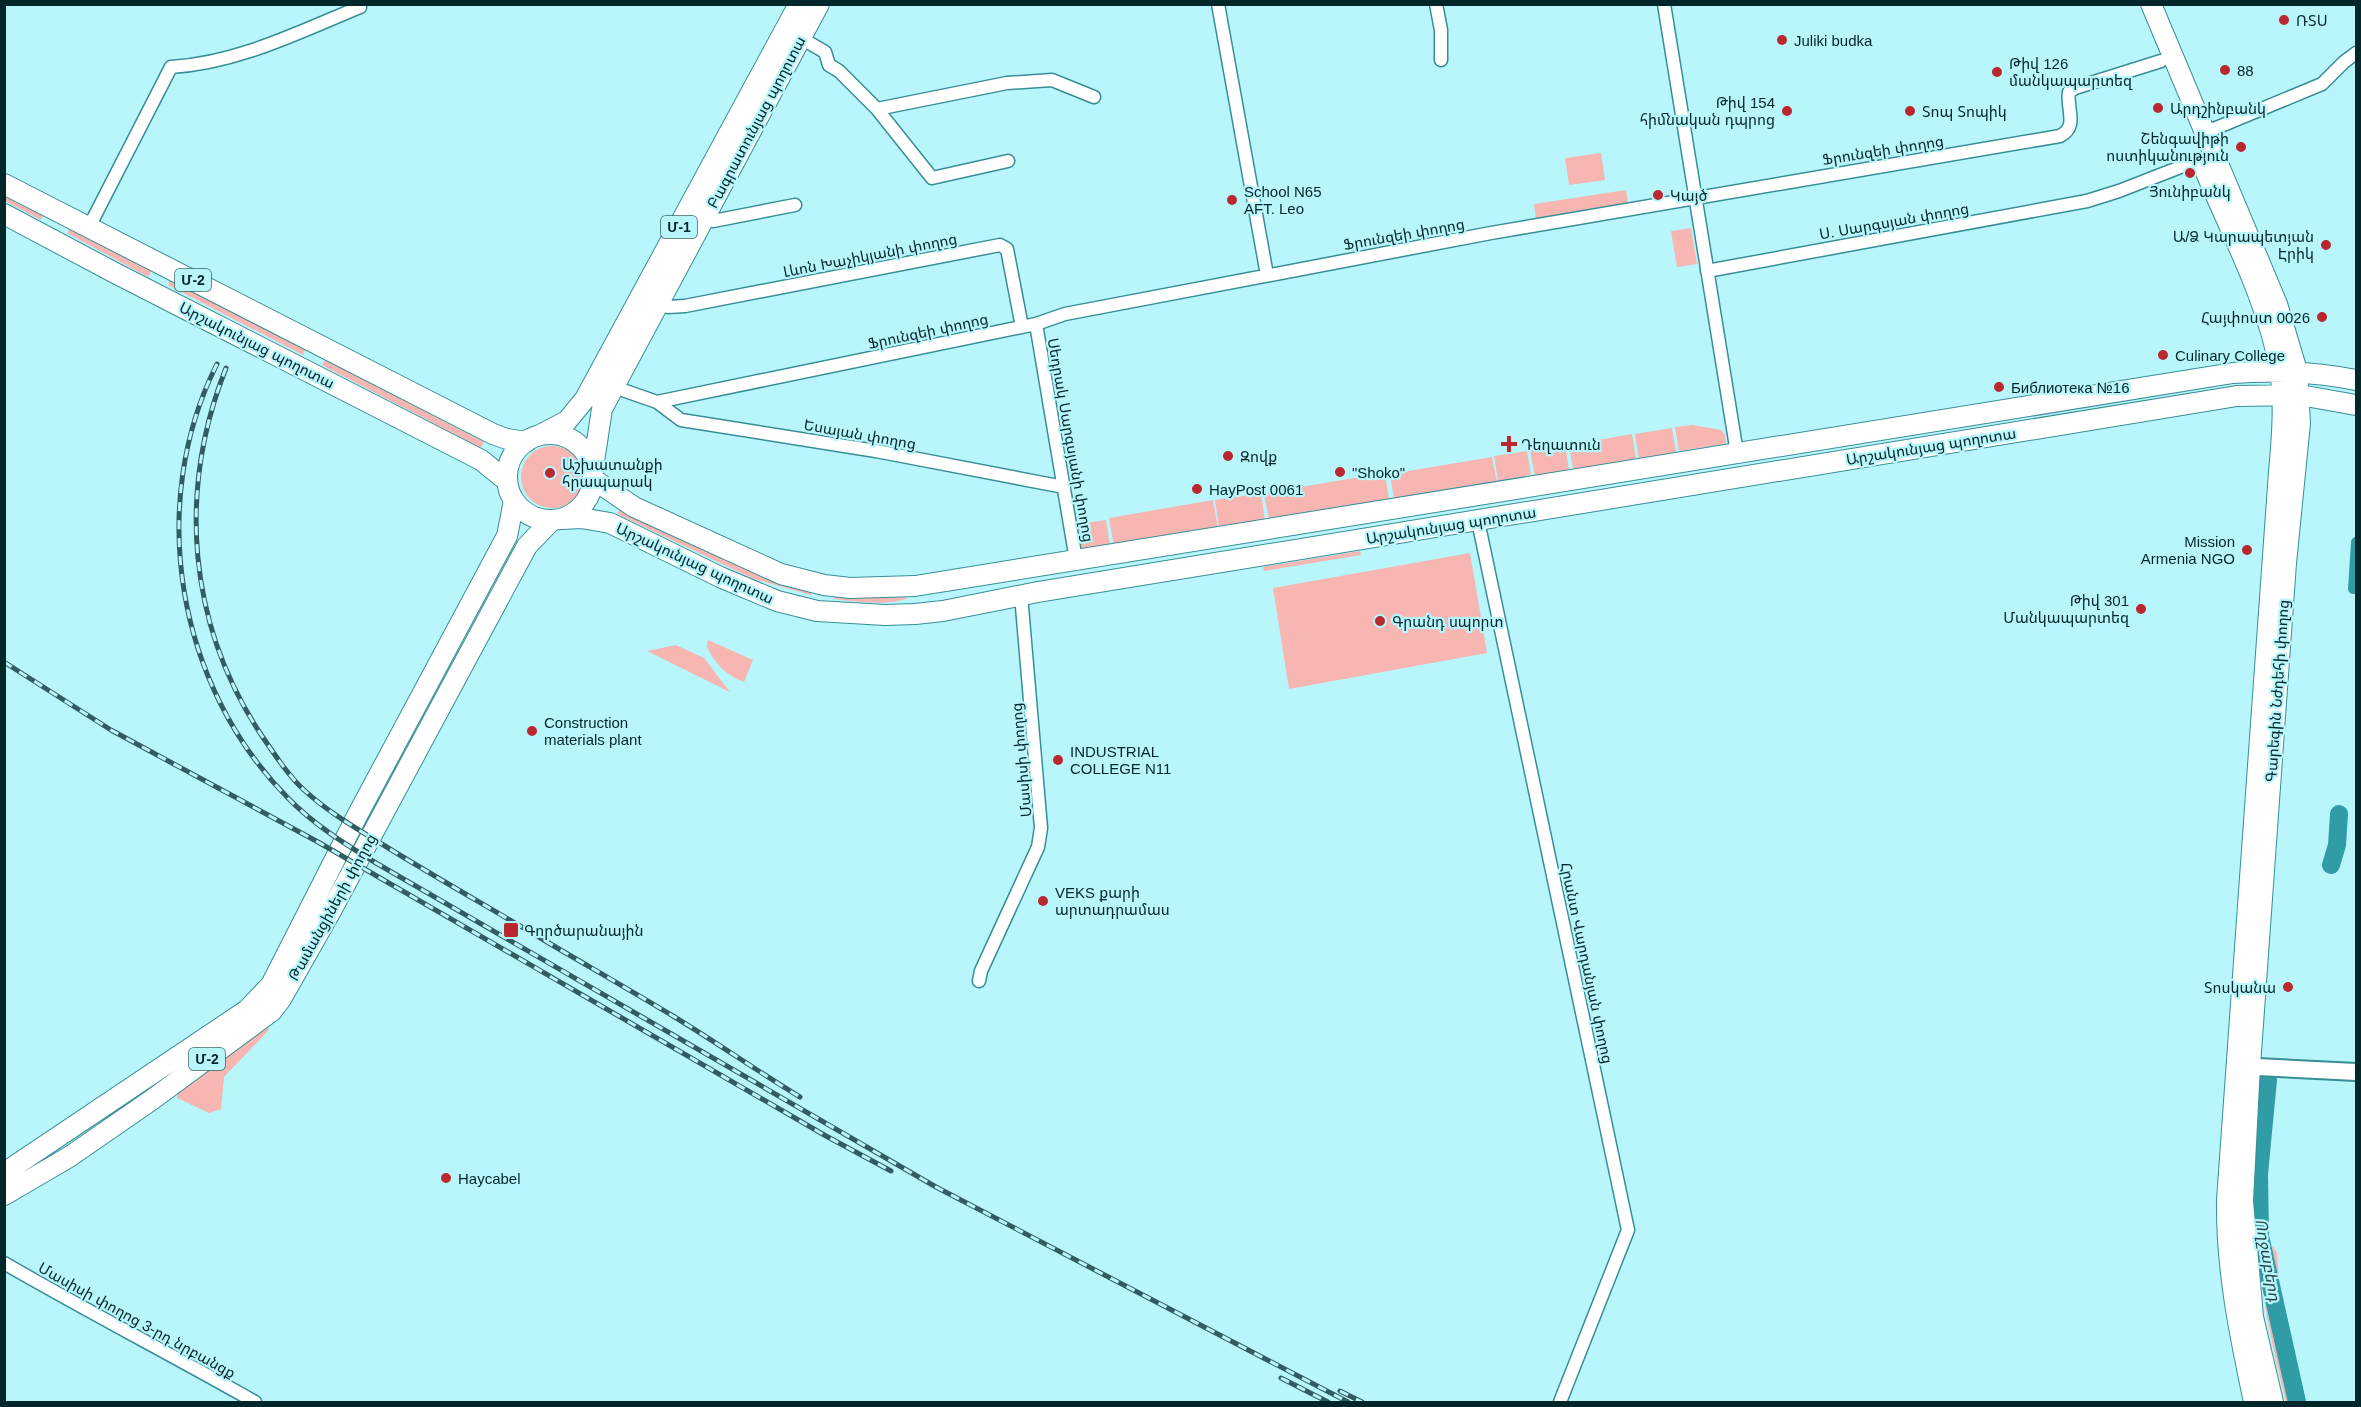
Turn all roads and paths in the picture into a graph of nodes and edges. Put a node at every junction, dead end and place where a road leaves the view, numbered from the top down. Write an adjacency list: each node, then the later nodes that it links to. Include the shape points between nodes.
1 (799, 4): 42 (main road, Բագրատունյաց պողոտա / Մ-1, via 585,399 567,421)
2 (819, 4): 9 (main road, Բագրատունյաց պողոտա / Մ-1)
3 (1218, 4): 27 (street)
4 (1436, 4): 11 (street)
5 (1664, 4): 19 (street)
6 (2139, 4): 12 (main road, Գարեգին Նժդեհի փողոց)
7 (2151, 4): 15 (main road, Գարեգին Նժդեհի փողոց)
8 (360, 6): 24 (street, via 249,52 199,65 171,67)
9 (801, 38): 14 (street, via 825,52 829,65); 22 (main road, Բագրատունյաց պողոտա / Մ-1)
10 (2356, 53): 15 (street, via 2322,84)
11 (1441, 60)
12 (2162, 61): 16 (main road, Գարեգին Նժդեհի փողոց); 19 (street, Ֆրունզեի փողոց, via 2069,92 2071,124 2060,136)
13 (1094, 98): 14 (street, via 1052,80 1007,84)
14 (877, 109): 17 (street, via 932,178)
15 (2204, 133): 33 (main road, Գարեգին Նժդեհի փողոց, via 2277,304)
16 (2201, 159): 26 (street, Ս. Սարգսյան փողոց, via 2087,201); 33 (main road, Գարեգին Նժդեհի փողոց)
17 (1008, 161)
18 (4, 184): 23 (main road, Արշակունյաց պողոտա / Մ-2)
19 (1695, 198): 26 (street); 27 (street, Ֆրունզեի փողոց)
20 (795, 205): 22 (street, via 713,221)
21 (4, 214): 25 (main road, Արշակունյաց պողոտա / Մ-2)
22 (706, 216): 28 (main road, Բագրատունյաց պողոտա / Մ-1)
23 (70, 217): 24 (main road, Արշակունյաց պողոտա / Մ-2); 25 (main road, via 52,224)
24 (89, 227): 31 (main road, Արշակունյաց պողոտա / Մ-2)
25 (57, 242): 32 (main road, Արշակունյաց պողոտա / Մ-2)
26 (1707, 271): 44 (street)
27 (1267, 274): 29 (street, Ֆրունզեի փողոց, via 1065,314)
28 (659, 303): 30 (street, Լևոն Խաչիկյանի փողոց, via 685,306 1000,244 1007,249); 35 (main road, Բագրատունյաց պողոտա / Մ-1)
29 (1036, 324): 30 (street, Ֆրունզեի փողոց); 47 (street, Սեդրակ Սարգսյանի փողոց)
30 (1022, 327): 37 (street, Ֆրունզեի փողոց)
31 (316, 343): 32 (main road, via 317,360); 42 (main road, Արշակունյաց պողոտա / Մ-2, via 493,434 507,439)
32 (303, 369): 46 (main road, Արշակունյաց պողոտա / Մ-2, via 481,460)
33 (2288, 372): 34 (main road, Արշակունյաց պողոտա, via 2323,373); 36 (main road, Գարեգին Նժդեհի փողոց); 39 (main road, Արշակունյաց պողոտա, via 2233,373)
34 (2356, 380)
35 (614, 387): 37 (street); 45 (main road, Բագրատունյաց պողոտա / Մ-1, via 602,409)
36 (2291, 395): 38 (main road, Արշակունյաց պողոտա); 41 (main road, Արշակունյաց պողոտա, via 2237,396); 58 (main road, Գարեգին Նժդեհի փողոց, via 2300,423)
37 (657, 402): 47 (street, Եսայան փողոց, via 681,420 876,451)
38 (2356, 405)
39 (1989, 412): 40 (main road, Արշակունյաց պողոտա); 41 (main road, via 1982,428)
40 (1950, 419): 43 (main road, via 1966,428 1964,436); 44 (main road, Արշակունյաց պողոտա)
41 (1991, 436): 43 (main road, Արշակունյաց պողոտա)
42 (533, 438): 45 (main road, via 554,434 579,445 588,456); 46 (main road, via 511,459)
43 (1956, 442): 51 (main road, Արշակունյաց պողոտա)
44 (1737, 453): 48 (main road, Արշակունյաց պողոտա)
45 (593, 474): 50 (main road, via 592,490 581,508); 54 (main road, Արշակունյաց պողոտա, via 634,507 781,574)
46 (507, 481): 49 (main road)
47 (1064, 487): 52 (street, Սեդրակ Սարգսյանի փողոց)
48 (1473, 496): 51 (main road); 52 (main road, Արշակունյաց պողոտա)
49 (514, 501): 50 (main road, via 530,516); 60 (main road, Թամանցիների փողոց / Մ-2, via 507,536 271,985 247,1010)
50 (556, 520): 56 (main road, Արշակունյաց պողոտա, via 581,518 610,523 720,577 777,601); 61 (main road, Թամանցիների փողոց / Մ-2, via 527,546 332,909 272,1011 79,1151)
51 (1478, 521): 55 (main road, Արշակունյաց պողոտա); 65 (street, Հրանտ Վարդանյան փողոց, via 1628,1230)
52 (1076, 560): 53 (main road, Արշակունյաց պողոտա)
53 (1018, 570): 54 (main road, Արշակունյաց պողոտա, via 915,586); 55 (main road)
54 (824, 585): 56 (main road, via 828,603)
55 (1021, 595): 56 (main road, Արշակունյաց պողոտա, via 943,611 897,615); 57 (street, Մասիսի փողոց, via 1041,828 1038,847)
56 (817, 611)
57 (979, 981)
58 (2243, 1066): 59 (street); 63 (main road, Գարեգին Նժդեհի փողոց)
59 (2356, 1072)
60 (4, 1173)
61 (4, 1195)
62 (4, 1263): 64 (street, Մասիսի փողոց 3-րդ նրբանցք)
63 (2245, 1319): 66 (main road, Գարեգին Նժդեհի փողոց); 67 (main road, Գարեգին Նժդեհի փողոց)
64 (255, 1402)
65 (1560, 1402)
66 (2254, 1402)
67 (2272, 1402)

